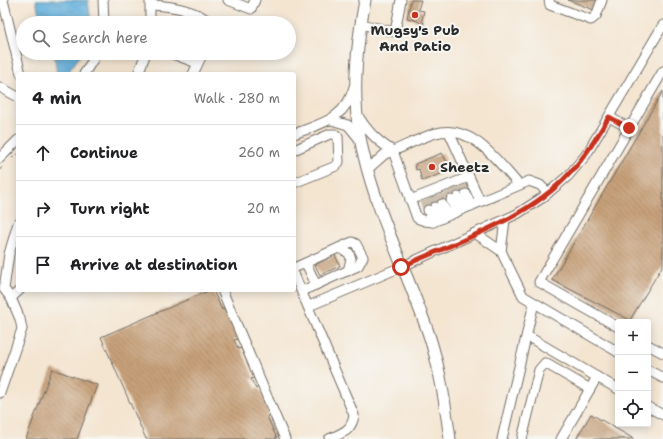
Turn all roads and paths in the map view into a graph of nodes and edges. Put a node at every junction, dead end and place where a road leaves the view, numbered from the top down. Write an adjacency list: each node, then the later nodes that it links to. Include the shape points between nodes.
1 (3, 0): 13 (street)
2 (103, 0): 10 (street)
3 (228, 0): 4 (street, via 251,9)
4 (255, 0)
5 (365, 0): 14 (main road)
6 (401, 0): 14 (street, via 395,32)
7 (549, 0): 8 (street, via 550,5 590,20 596,16)
8 (602, 0)
9 (151, 3): 11 (street); 12 (street, via 172,6)
10 (104, 16)
11 (150, 16)
12 (199, 16)
13 (3, 18): 16 (street)
14 (361, 24): 28 (main road)
15 (663, 25): 32 (street)
16 (16, 58)
17 (16, 60): 24 (street)
18 (93, 60): 25 (street)
19 (143, 60): 26 (street)
20 (189, 60): 22 (street)
21 (198, 60): 22 (street)
22 (197, 63): 27 (street)
23 (663, 71): 34 (street)
24 (20, 72)
25 (85, 72)
26 (139, 72)
27 (194, 72)
28 (356, 79): 31 (main road); 33 (street, via 344,110)
29 (0, 87): 30 (street)
30 (16, 96)
31 (357, 114): 40 (main road); 42 (street, via 366,129)
32 (609, 117): 34 (street); 50 (street, via 586,155 568,176)
33 (331, 120): 35 (street); 40 (street, via 348,125)
34 (629, 128): 71 (street, via 539,282)
35 (307, 129): 37 (street); 38 (street)
36 (449, 132): 42 (street, via 438,132); 47 (street); 49 (street, via 478,141)
37 (296, 133)
38 (313, 141): 41 (street); 44 (street, via 330,134 338,137 339,162)
39 (16, 142): 43 (street)
40 (362, 142): 45 (main road)
41 (296, 149)
42 (393, 151): 45 (street, via 385,154); 52 (street)
43 (0, 158)
44 (333, 167): 46 (street, via 328,164); 48 (street)
45 (368, 170): 61 (main road)
46 (296, 177)
47 (469, 177): 51 (street); 53 (street)
48 (296, 182)
49 (519, 185): 50 (street, via 529,181 535,182); 53 (street)
50 (548, 193): 55 (street)
51 (443, 194): 52 (street); 54 (street); 54 (street); 54 (street)
52 (410, 200): 54 (street, via 417,218 425,221)
53 (480, 201): 54 (street)
54 (452, 214)
55 (505, 220): 57 (street); 58 (street)
56 (16, 230): 64 (street)
57 (475, 233): 58 (street); 61 (street)
58 (501, 251): 69 (street, via 523,296)
59 (306, 263): 60 (street); 63 (street); 63 (street, via 347,243 356,244 363,257 358,266)
60 (296, 267)
61 (401, 267): 70 (street); 86 (main road, via 432,344 443,390)
62 (296, 278): 65 (street)
63 (316, 285): 65 (street)
64 (2, 290): 68 (street)
65 (302, 291): 70 (street)
66 (18, 292): 68 (street)
67 (223, 292): 84 (street)
68 (11, 298): 81 (street, via 22,329)
69 (534, 303): 72 (street); 74 (street)
70 (309, 306): 85 (street, via 354,415 353,424 348,431)
71 (615, 325)
72 (526, 336): 77 (street); 87 (street)
73 (651, 347): 75 (street)
74 (615, 350)
75 (663, 353)
76 (651, 372): 78 (street)
77 (597, 377): 79 (street); 80 (street)
78 (663, 378)
79 (615, 387)
80 (590, 389): 88 (street, via 545,363 539,370); 89 (street)
81 (0, 393)
82 (651, 408): 83 (street)
83 (663, 415)
84 (285, 439)
85 (329, 439)
86 (450, 439)
87 (502, 439)
88 (522, 439)
89 (561, 439)

